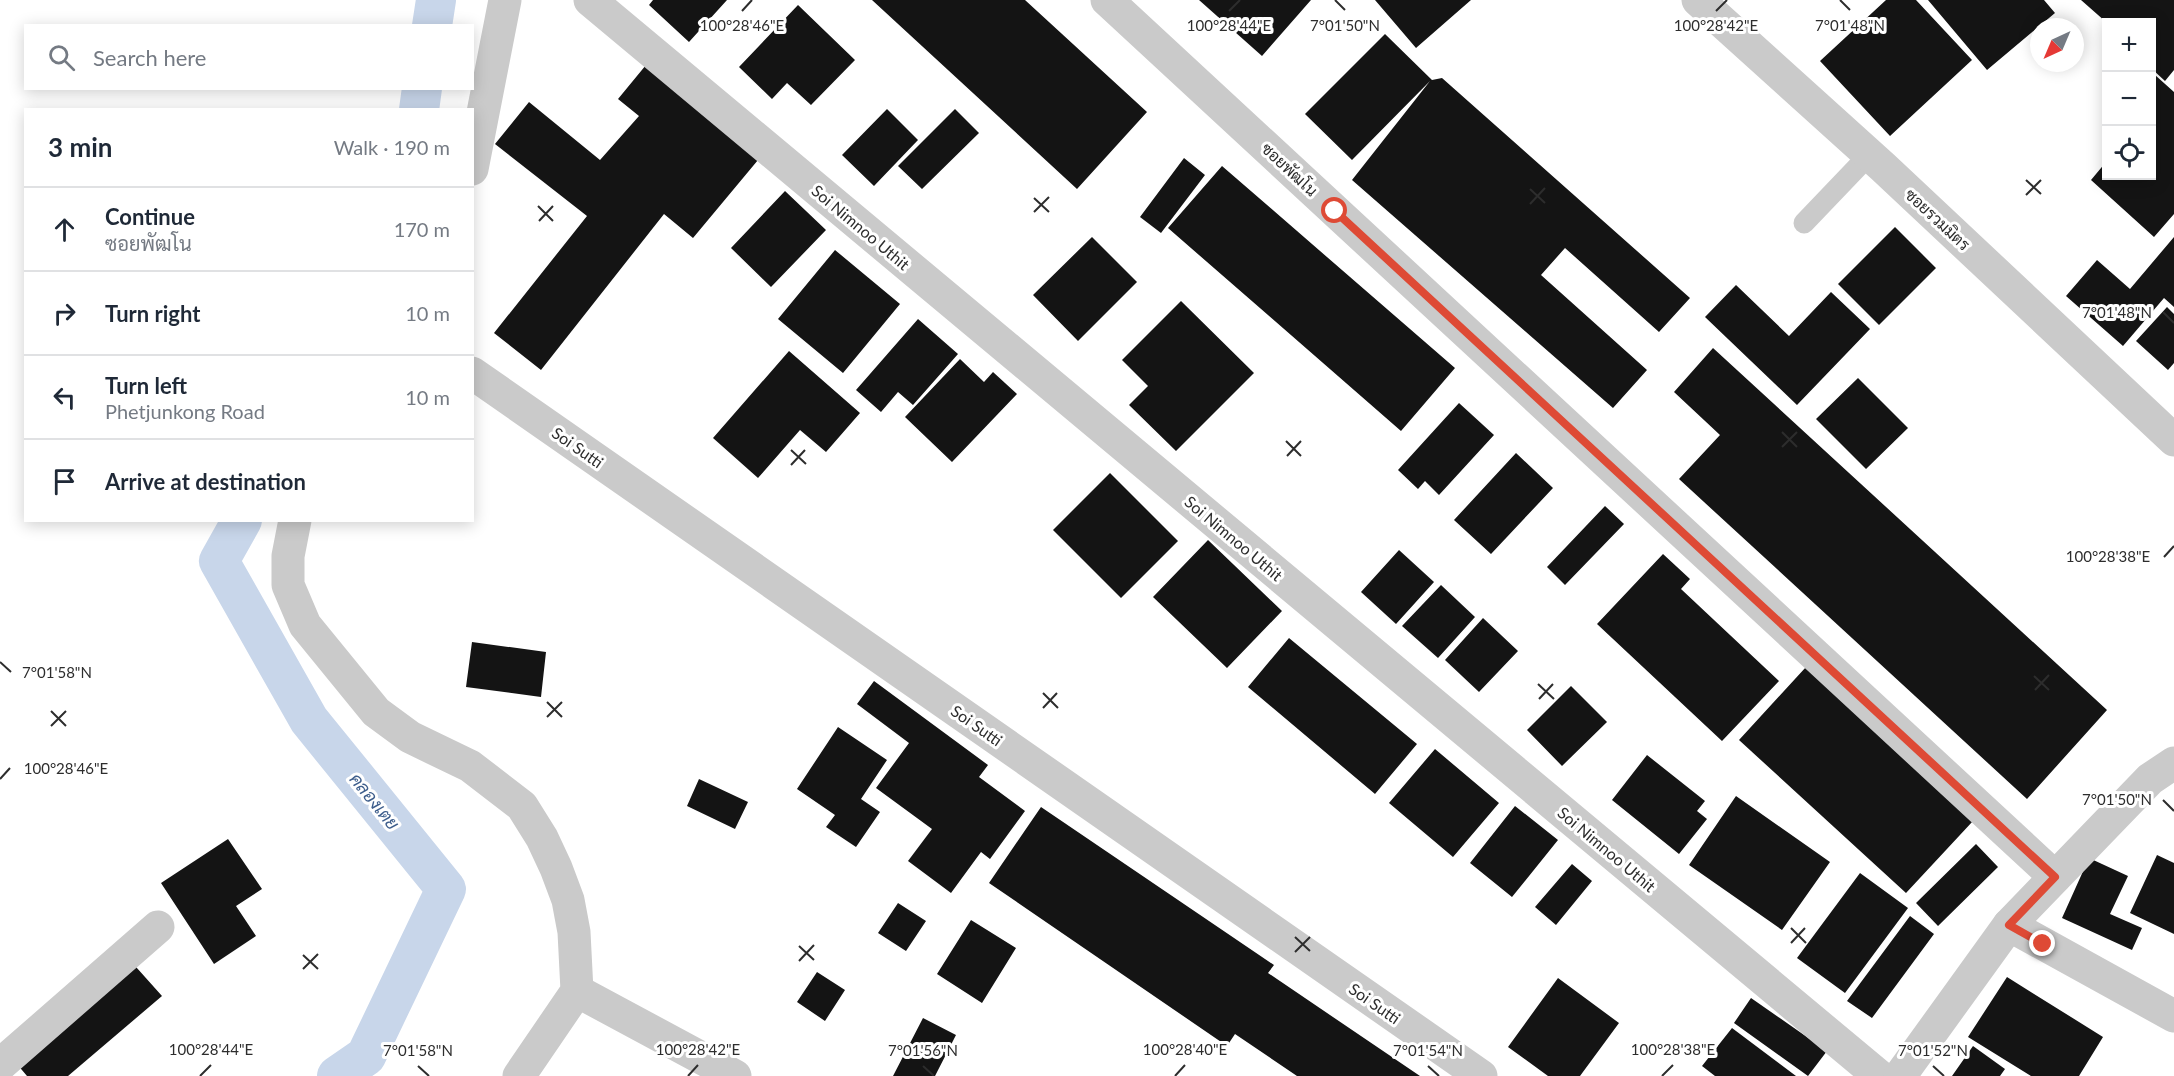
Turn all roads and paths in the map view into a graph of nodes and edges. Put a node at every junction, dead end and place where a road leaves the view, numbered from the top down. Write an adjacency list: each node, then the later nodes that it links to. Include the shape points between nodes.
1 (505, 0): 6 (street)
2 (590, 0): 21 (street, Soi Nimnoo Uthit)
3 (1107, 0): 12 (street, ซอยพัฒโน)
4 (1698, 0): 5 (street, ซอยรวมมิตร)
5 (1869, 155): 7 (lane); 9 (street, ซอยรวมมิตร)
6 (474, 159)
7 (1804, 223)
8 (474, 375): 20 (street, Soi Sutti)
9 (2174, 441)
10 (295, 522): 15 (street, via 288,556 288,585 305,625 376,712 410,737 470,766 500,788 522,806 542,838 568,900)
11 (2174, 763): 12 (street, via 2151,779)
12 (2055, 877): 13 (street)
13 (2009, 925): 16 (street); 22 (street)
14 (158, 927): 17 (street)
15 (577, 991): 18 (street); 19 (street)
16 (2174, 1016)
17 (0, 1065)
18 (519, 1076)
19 (735, 1076)
20 (1481, 1076)
21 (1879, 1076)
22 (1900, 1076)

